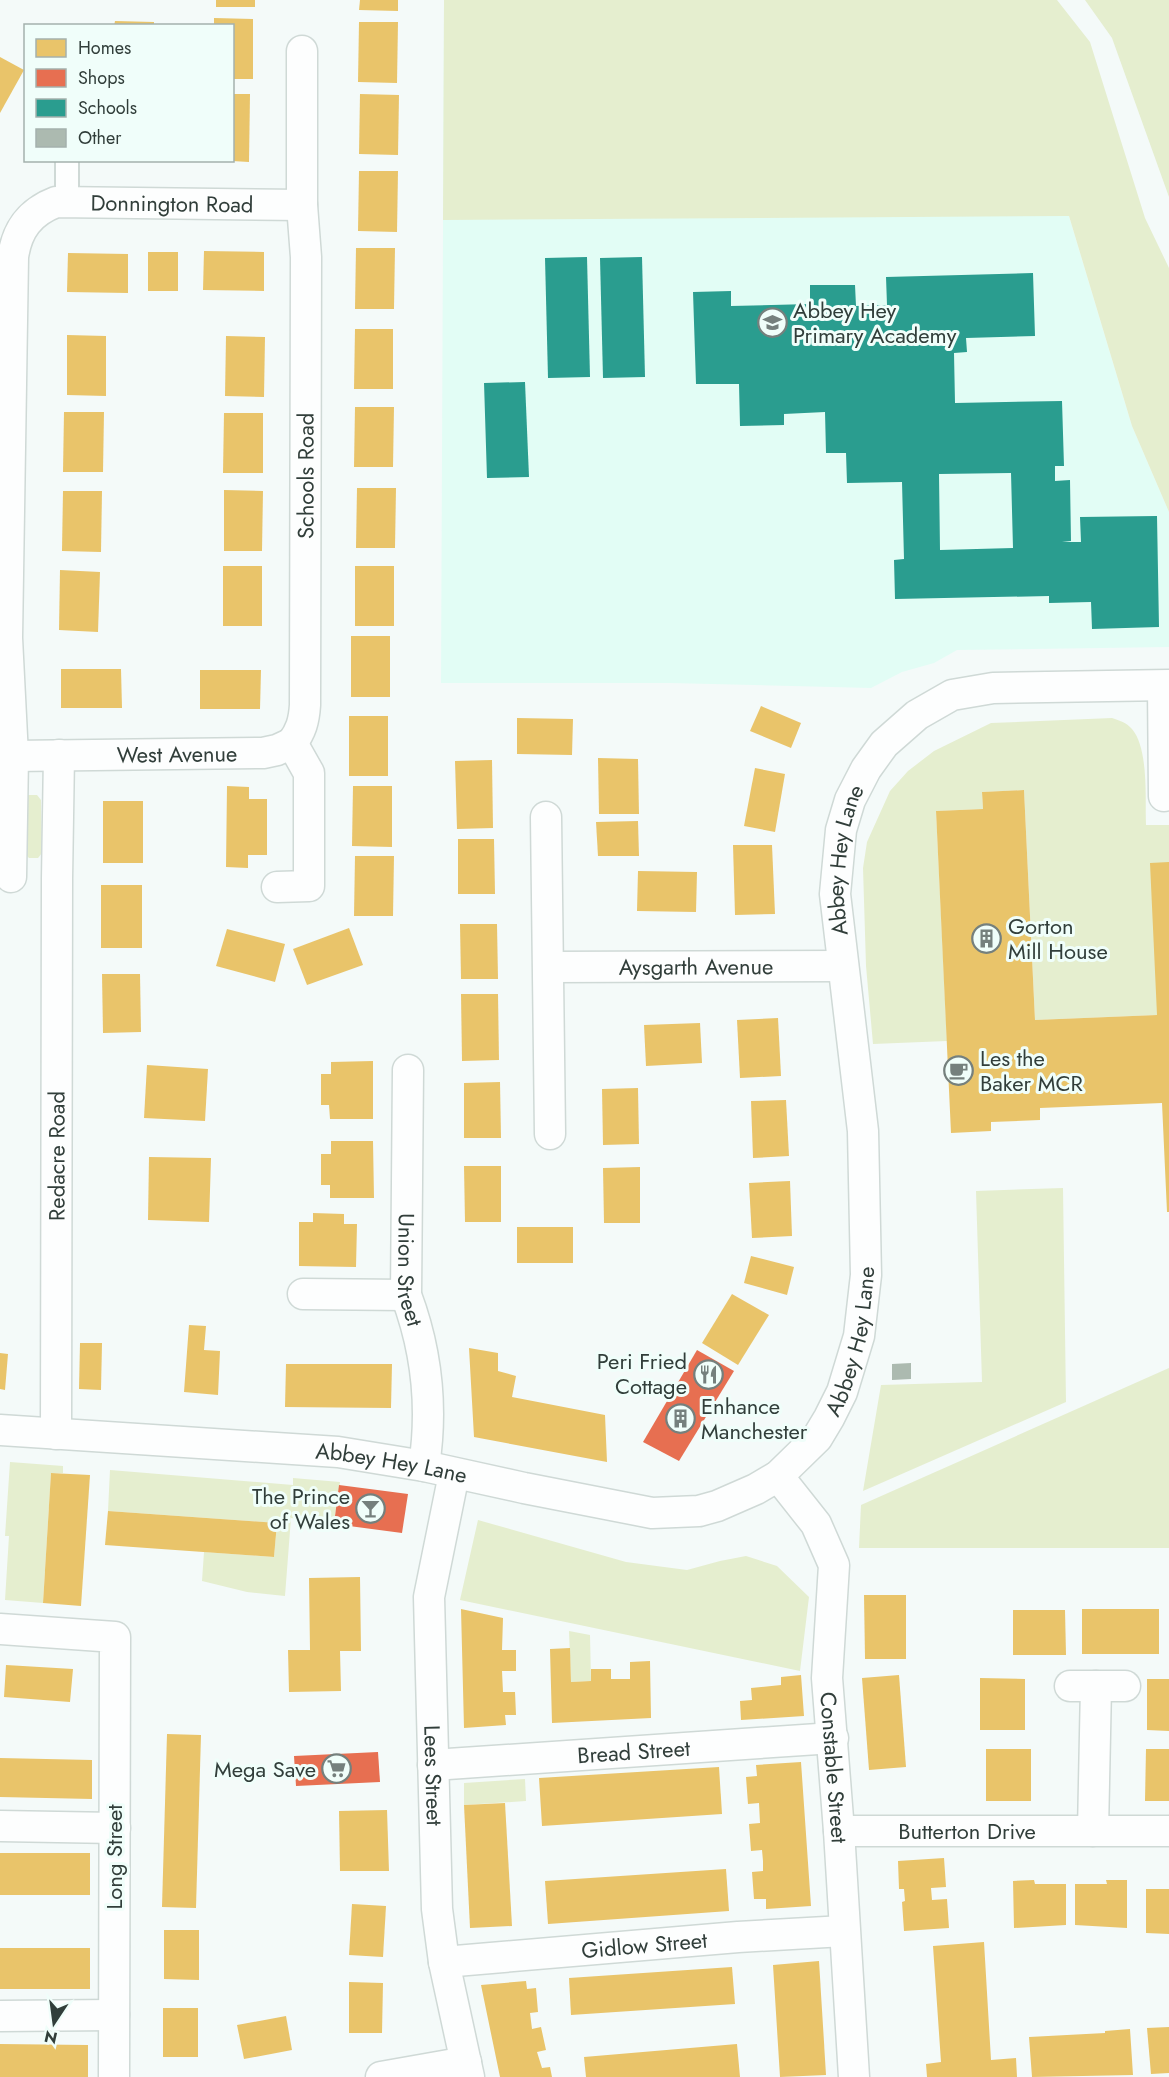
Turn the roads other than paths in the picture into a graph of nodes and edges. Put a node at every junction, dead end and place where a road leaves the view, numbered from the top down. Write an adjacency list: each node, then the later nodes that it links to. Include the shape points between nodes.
1 (302, 51): 4 (street, Schools Road)
2 (66, 162): 3 (street)
3 (54, 204): 4 (street, Donnington Road); 5 (street, via 22,227 13,257)
4 (302, 205): 7 (street, Schools Road, via 306,257 305,705 301,731)
5 (3, 637): 9 (street)
6 (1166, 686): 10 (street); 15 (street, Abbey Hey Lane, via 993,687 952,695 917,715 884,744 866,769 850,800 841,830 835,894)
7 (292, 744): 8 (street, West Avenue, via 263,753); 14 (street, via 309,773 309,886)
8 (59, 755): 9 (street); 13 (street, Redacre Road)
9 (13, 756): 12 (street)
10 (1164, 796)
11 (546, 817): 16 (street)
12 (5, 877): 13 (street)
13 (57, 879): 22 (street, Redacre Road)
14 (277, 886)
15 (843, 966): 16 (street, Aysgarth Avenue); 25 (street, Abbey Hey Lane, via 863,1131 867,1275 859,1336 845,1383 817,1438)
16 (549, 967): 18 (street)
17 (408, 1070): 20 (street, Union Street)
18 (550, 1134)
19 (303, 1294): 20 (street)
20 (406, 1295): 23 (street, Union Street, via 418,1327 428,1392)
21 (0, 1430): 22 (street, Abbey Hey Lane)
22 (56, 1434): 23 (street, Abbey Hey Lane, via 338,1452)
23 (424, 1466): 24 (street, Abbey Hey Lane)
24 (454, 1473): 25 (street, Abbey Hey Lane, via 652,1514 717,1506); 29 (street, Lees Street, via 429,1597)
25 (778, 1476): 28 (street, Constable Street, via 816,1524 834,1565 827,1678)
26 (0, 1629): 31 (street, Long Street, via 115,1637)
27 (1097, 1686): 33 (street)
28 (833, 1738): 29 (street, Bread Street); 32 (street, Constable Street)
29 (433, 1765): 36 (street, Lees Street, via 437,1909)
30 (0, 1826): 31 (street)
31 (114, 1828): 37 (street, Long Street)
32 (839, 1831): 33 (street, Butterton Drive); 35 (street, Constable Street)
33 (1093, 1831): 34 (street, Butterton Drive)
34 (1169, 1831)
35 (844, 1931): 36 (street, Gidlow Street); 42 (street, Constable Street)
36 (444, 1962): 39 (street, Lees Street)
37 (114, 2015): 38 (street); 40 (street, Long Street)
38 (0, 2016)
39 (467, 2069): 41 (street)
40 (114, 2077)
41 (381, 2077)
42 (854, 2077)

